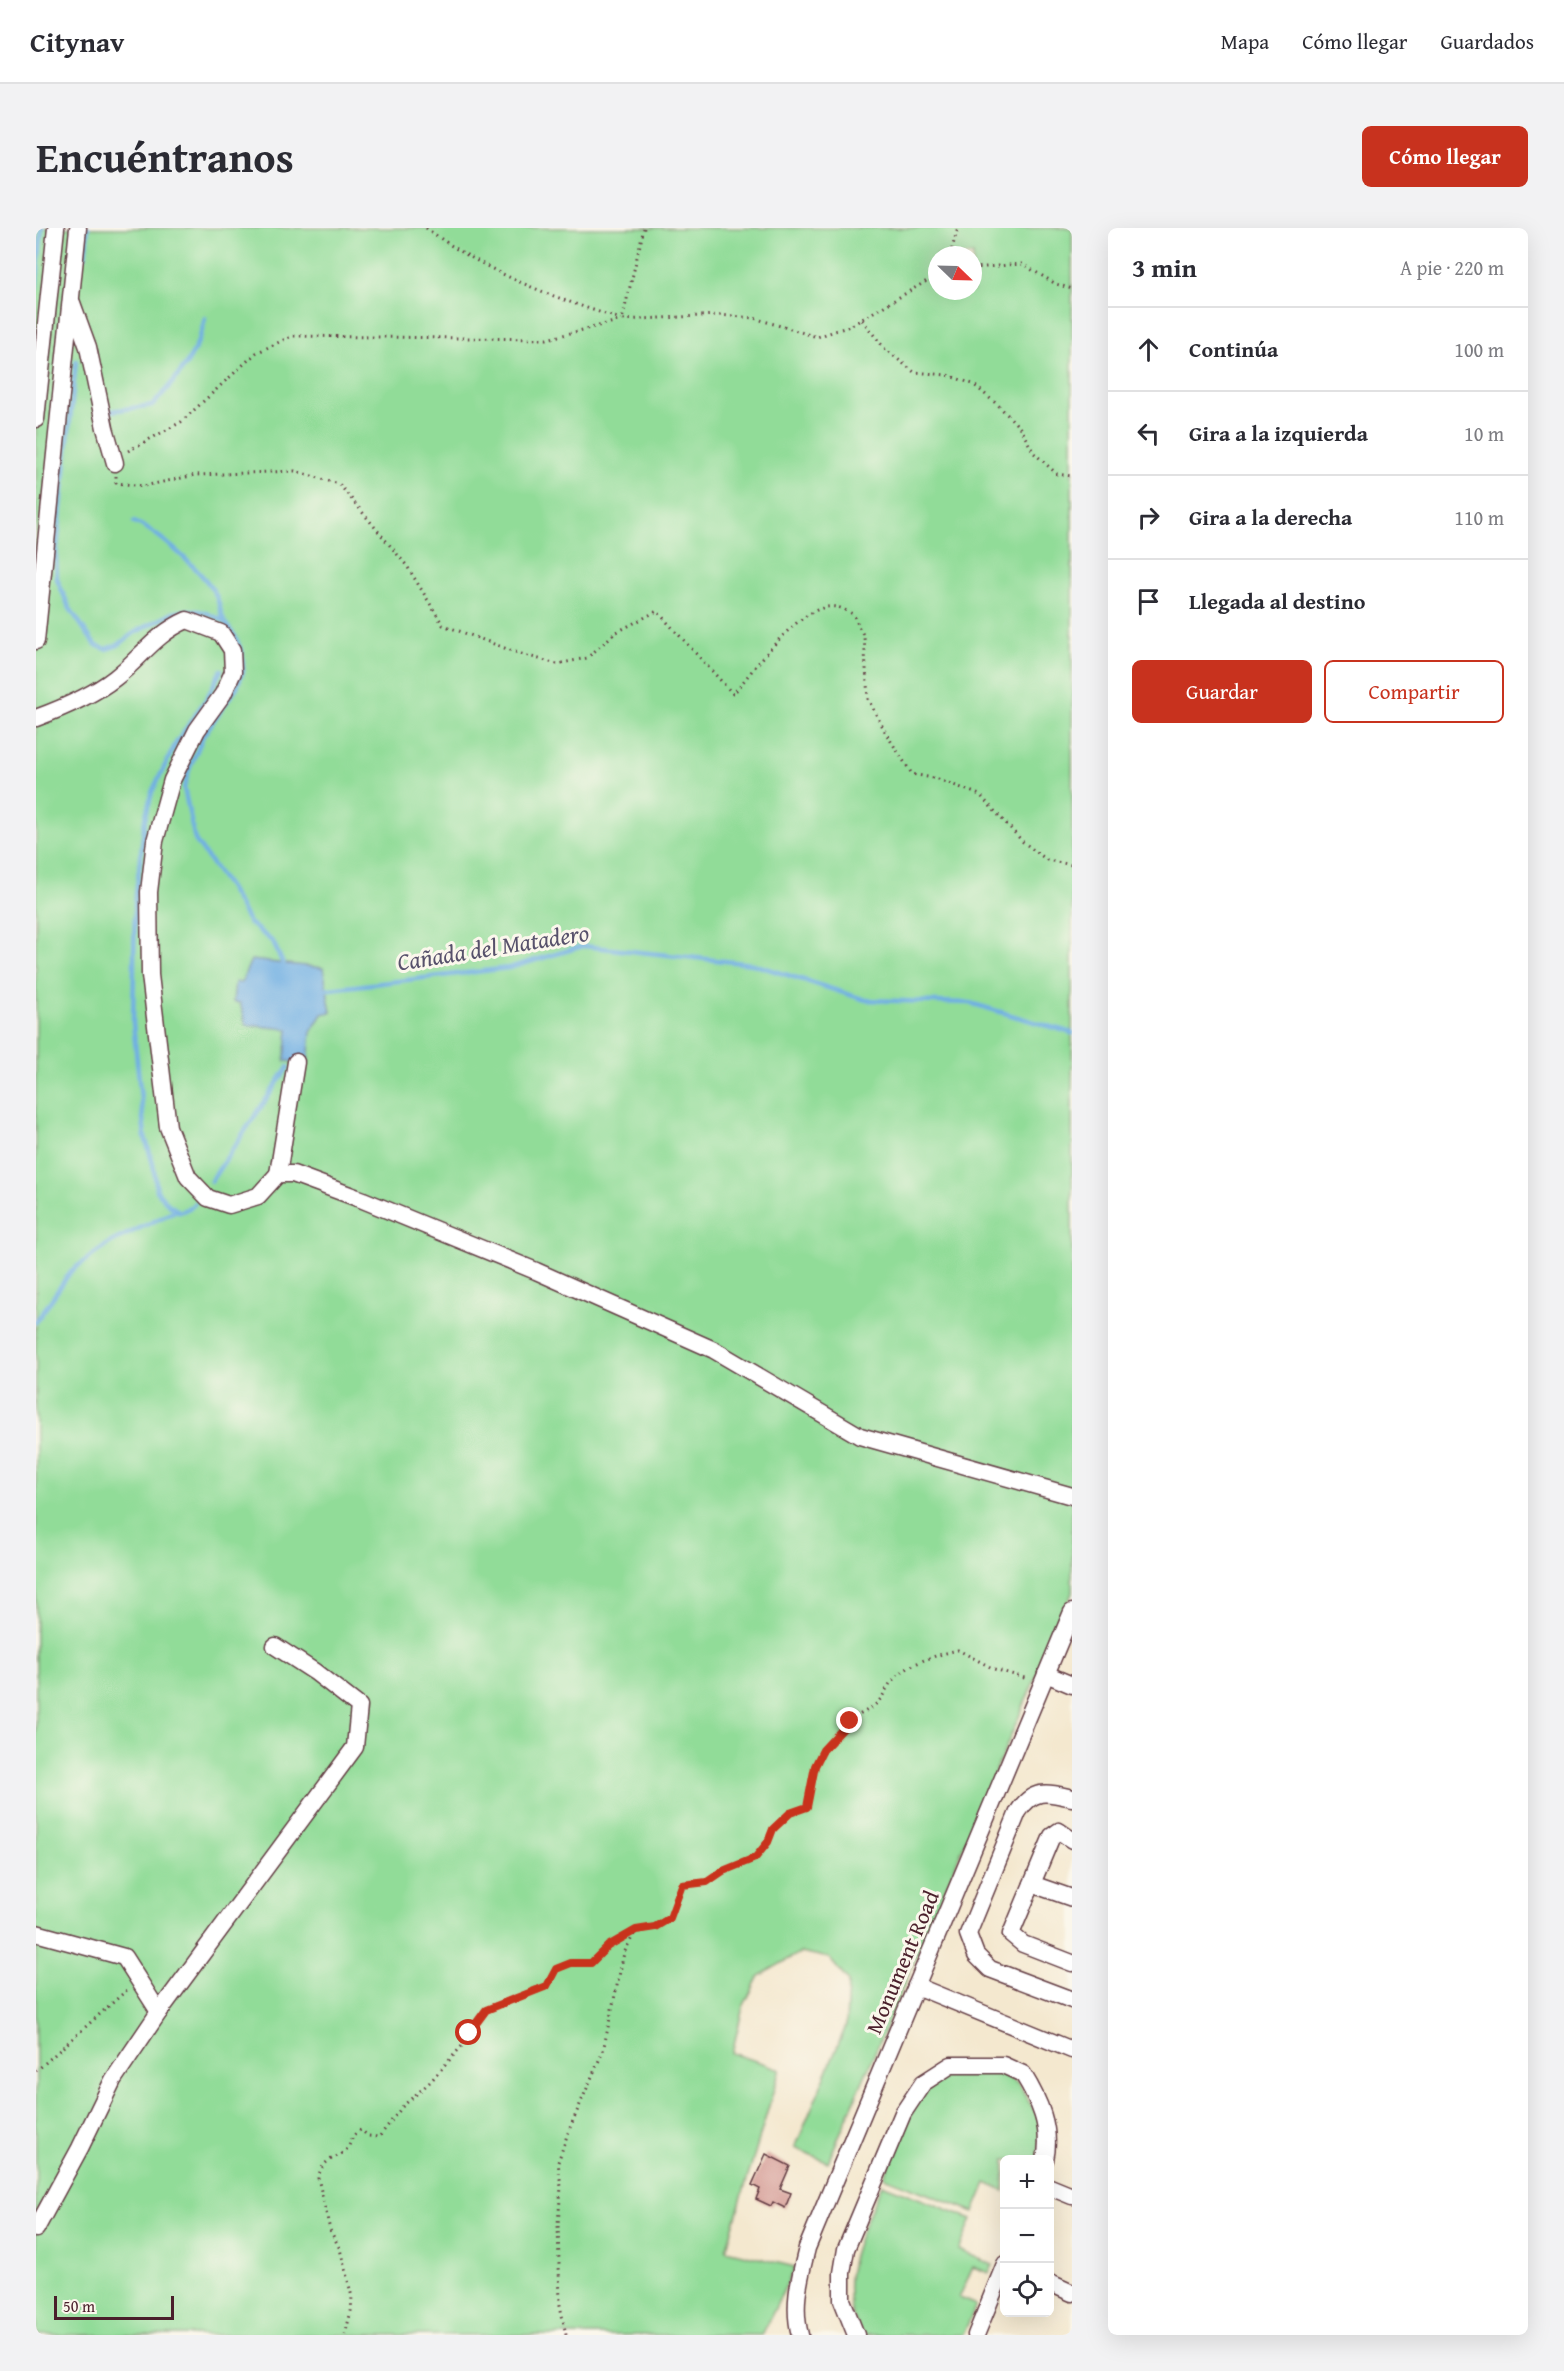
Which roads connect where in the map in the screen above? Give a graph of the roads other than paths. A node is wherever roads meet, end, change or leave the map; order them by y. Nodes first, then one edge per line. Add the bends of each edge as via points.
1 (56, 228) edge
2 (78, 228) edge
3 (71, 299) junction
4 (36, 419) edge
5 (115, 463) road end
6 (36, 641) edge
7 (36, 718) edge
8 (296, 1062) dead end
9 (278, 1174) junction
10 (1072, 1496) edge
11 (1072, 1612) edge
12 (275, 1646) dead end
13 (1043, 1679) junction
14 (1072, 1685) edge
15 (1072, 1798) edge
16 (1072, 1840) edge
17 (1032, 1884) junction
18 (1072, 1898) edge
19 (36, 1933) edge
20 (1072, 1963) edge
21 (916, 1986) junction
22 (1072, 2000) edge
23 (159, 2012) junction
24 (1072, 2050) edge
25 (1045, 2155) edge
26 (1054, 2189) edge
27 (1072, 2196) edge
28 (36, 2229) edge
29 (1000, 2276) edge
30 (1054, 2285) edge
31 (1072, 2293) edge
32 (800, 2335) edge
33 (856, 2335) edge
34 (976, 2335) edge

1 - 4 street
2 - 3 street
3 - 5 street via 88,347
3 - 6 street
7 - 9 street via 69,706 115,678 170,628 187,620 221,633 232,650 233,672 172,780 155,841 149,892 150,975 168,1127 188,1177 208,1198 229,1205 258,1196
8 - 9 street
9 - 10 street via 293,1174 363,1200 714,1350 860,1436
11 - 13 street, Monument Road
12 - 23 street via 359,1706 355,1747
13 - 14 street
13 - 21 street, Monument Road
15 - 22 street via 1039,1793 1026,1799 968,1934 976,1955 990,1969
16 - 17 street via 1059,1831 1052,1836
17 - 18 street
17 - 20 street via 1011,1935 1023,1944
19 - 23 street via 124,1957
21 - 24 street
21 - 32 street, Monument Road via 807,2248 798,2286 796,2321
23 - 28 street via 113,2080
25 - 33 street via 1044,2116 1023,2074 1003,2065 951,2065 923,2083 903,2113 846,2249 842,2300
26 - 27 street
29 - 34 street
30 - 31 street

